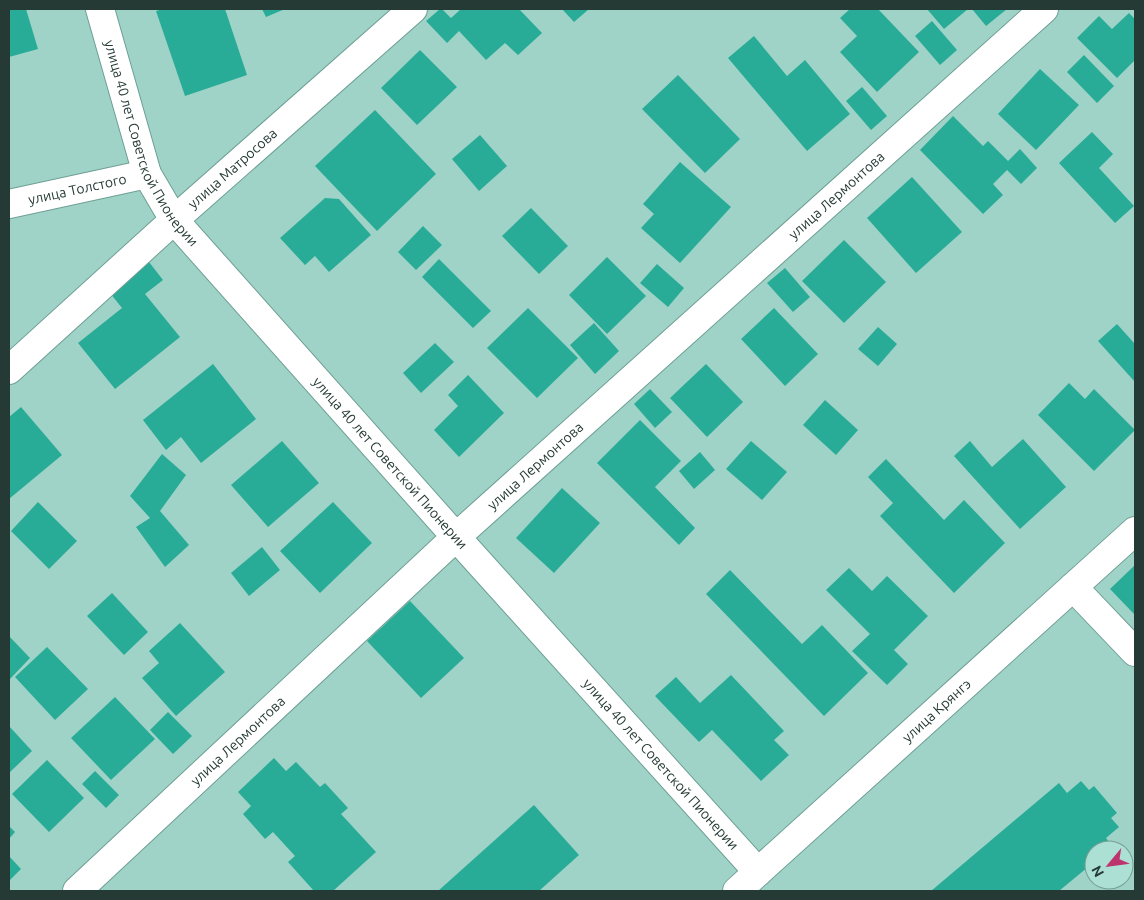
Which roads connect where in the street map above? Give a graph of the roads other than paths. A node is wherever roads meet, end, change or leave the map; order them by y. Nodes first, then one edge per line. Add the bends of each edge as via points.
1 (100, 9) edge
2 (413, 9) edge
3 (1044, 9) edge
4 (147, 174) junction
5 (9, 204) edge
6 (174, 220) junction
7 (9, 370) edge
8 (1135, 531) edge
9 (456, 537) junction
10 (1073, 587) junction
11 (1135, 652) edge
12 (758, 872) junction
13 (77, 891) edge
14 (737, 891) edge

1 - 4 street, улица 40 лет Советской Пионерии
2 - 6 street, улица Матросова
3 - 9 street, улица Лермонтова
4 - 5 street, улица Толстого
4 - 6 street, улица 40 лет Советской Пионерии
6 - 7 street, улица Матросова
6 - 9 street, улица 40 лет Советской Пионерии
8 - 10 street, улица Крянгэ
9 - 12 street, улица 40 лет Советской Пионерии
9 - 13 street, улица Лермонтова
10 - 11 street
10 - 12 street, улица Крянгэ
12 - 14 street, улица Крянгэ

